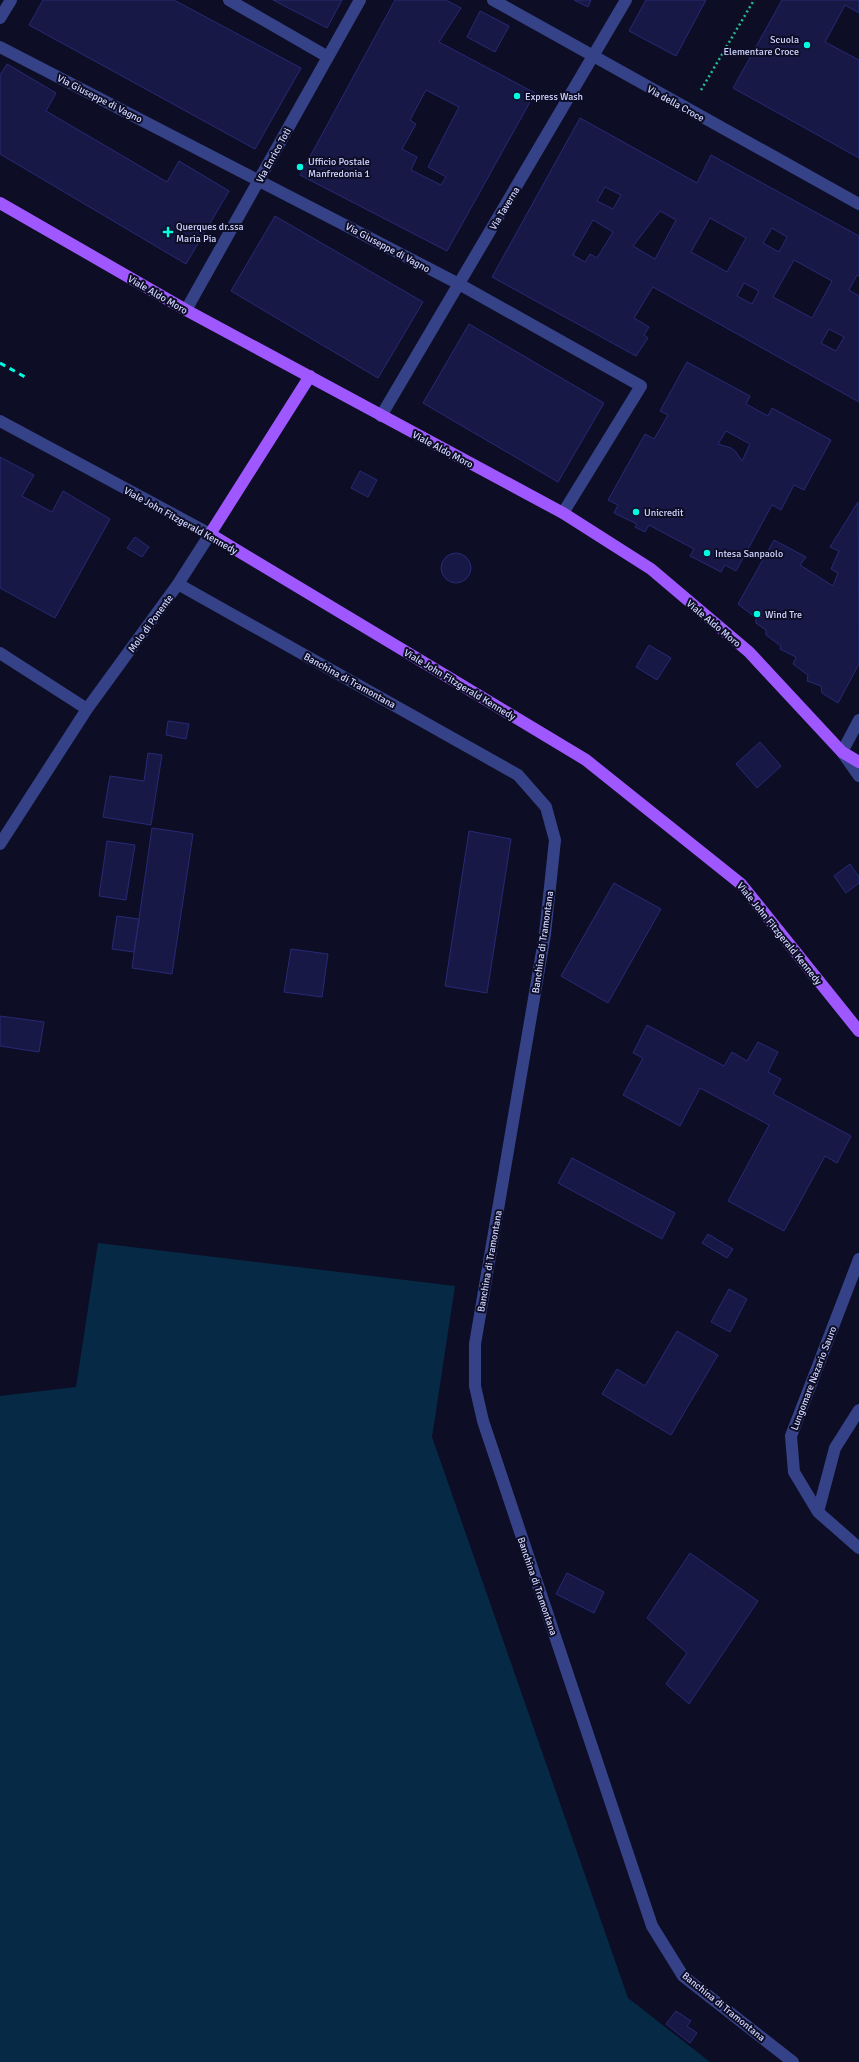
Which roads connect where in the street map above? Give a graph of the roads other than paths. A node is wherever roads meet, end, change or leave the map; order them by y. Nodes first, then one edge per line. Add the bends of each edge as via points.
1 (11, 0) edge
2 (229, 0) edge
3 (360, 0) edge
4 (493, 0) edge
5 (626, 0) edge
6 (0, 18) edge
7 (0, 47) edge
8 (328, 57) junction
9 (594, 57) junction
10 (259, 179) junction
11 (0, 203) edge
12 (859, 204) edge
13 (459, 284) junction
14 (186, 310) junction
15 (310, 376) junction
16 (381, 416) junction
17 (0, 421) edge
18 (563, 513) junction
19 (210, 534) junction
20 (178, 584) junction
21 (0, 653) edge
22 (87, 709) junction
23 (859, 720) edge
24 (842, 752) junction
25 (859, 762) edge
26 (859, 776) edge
27 (0, 844) edge
28 (858, 1031) edge
29 (859, 1261) edge
30 (859, 1410) edge
31 (818, 1512) junction
32 (859, 1548) edge
33 (793, 2062) edge

1 - 6 street
2 - 8 street
3 - 8 street, Via Enrico Toti
4 - 9 street, Via della Croce
5 - 9 street, Via Taverna
7 - 10 street, Via Giuseppe di Vagno
8 - 10 street, Via Enrico Toti
9 - 12 street, Via della Croce
9 - 13 street, Via Taverna
10 - 13 street, Via Giuseppe di Vagno
10 - 14 street, Via Enrico Toti
11 - 14 main road, Viale Aldo Moro
13 - 16 street, Via Taverna
13 - 18 street, Via Giuseppe di Vagno via 641,386
14 - 15 main road, Viale Aldo Moro
15 - 16 main road, Viale Aldo Moro
15 - 19 main road
16 - 18 main road, Viale Aldo Moro
17 - 19 street, Viale John Fitzgerald Kennedy
18 - 24 main road, Viale Aldo Moro via 651,569 749,652
19 - 20 street, Molo di Ponente
19 - 28 main road, Viale John Fitzgerald Kennedy via 586,760 741,884
20 - 22 street, Molo di Ponente
20 - 33 street, Banchina di Tramontana via 518,775 546,807 554,840 545,934 475,1344 475,1386 483,1421 652,1926 683,1976
21 - 22 street
22 - 27 street, Molo di Ponente
23 - 24 street
24 - 25 main road, Viale Aldo Moro
24 - 26 street
29 - 31 street, Lungomare Nazario Sauro via 791,1436 794,1472
30 - 31 street via 835,1448
31 - 32 street, Lungomare Nazario Sauro

